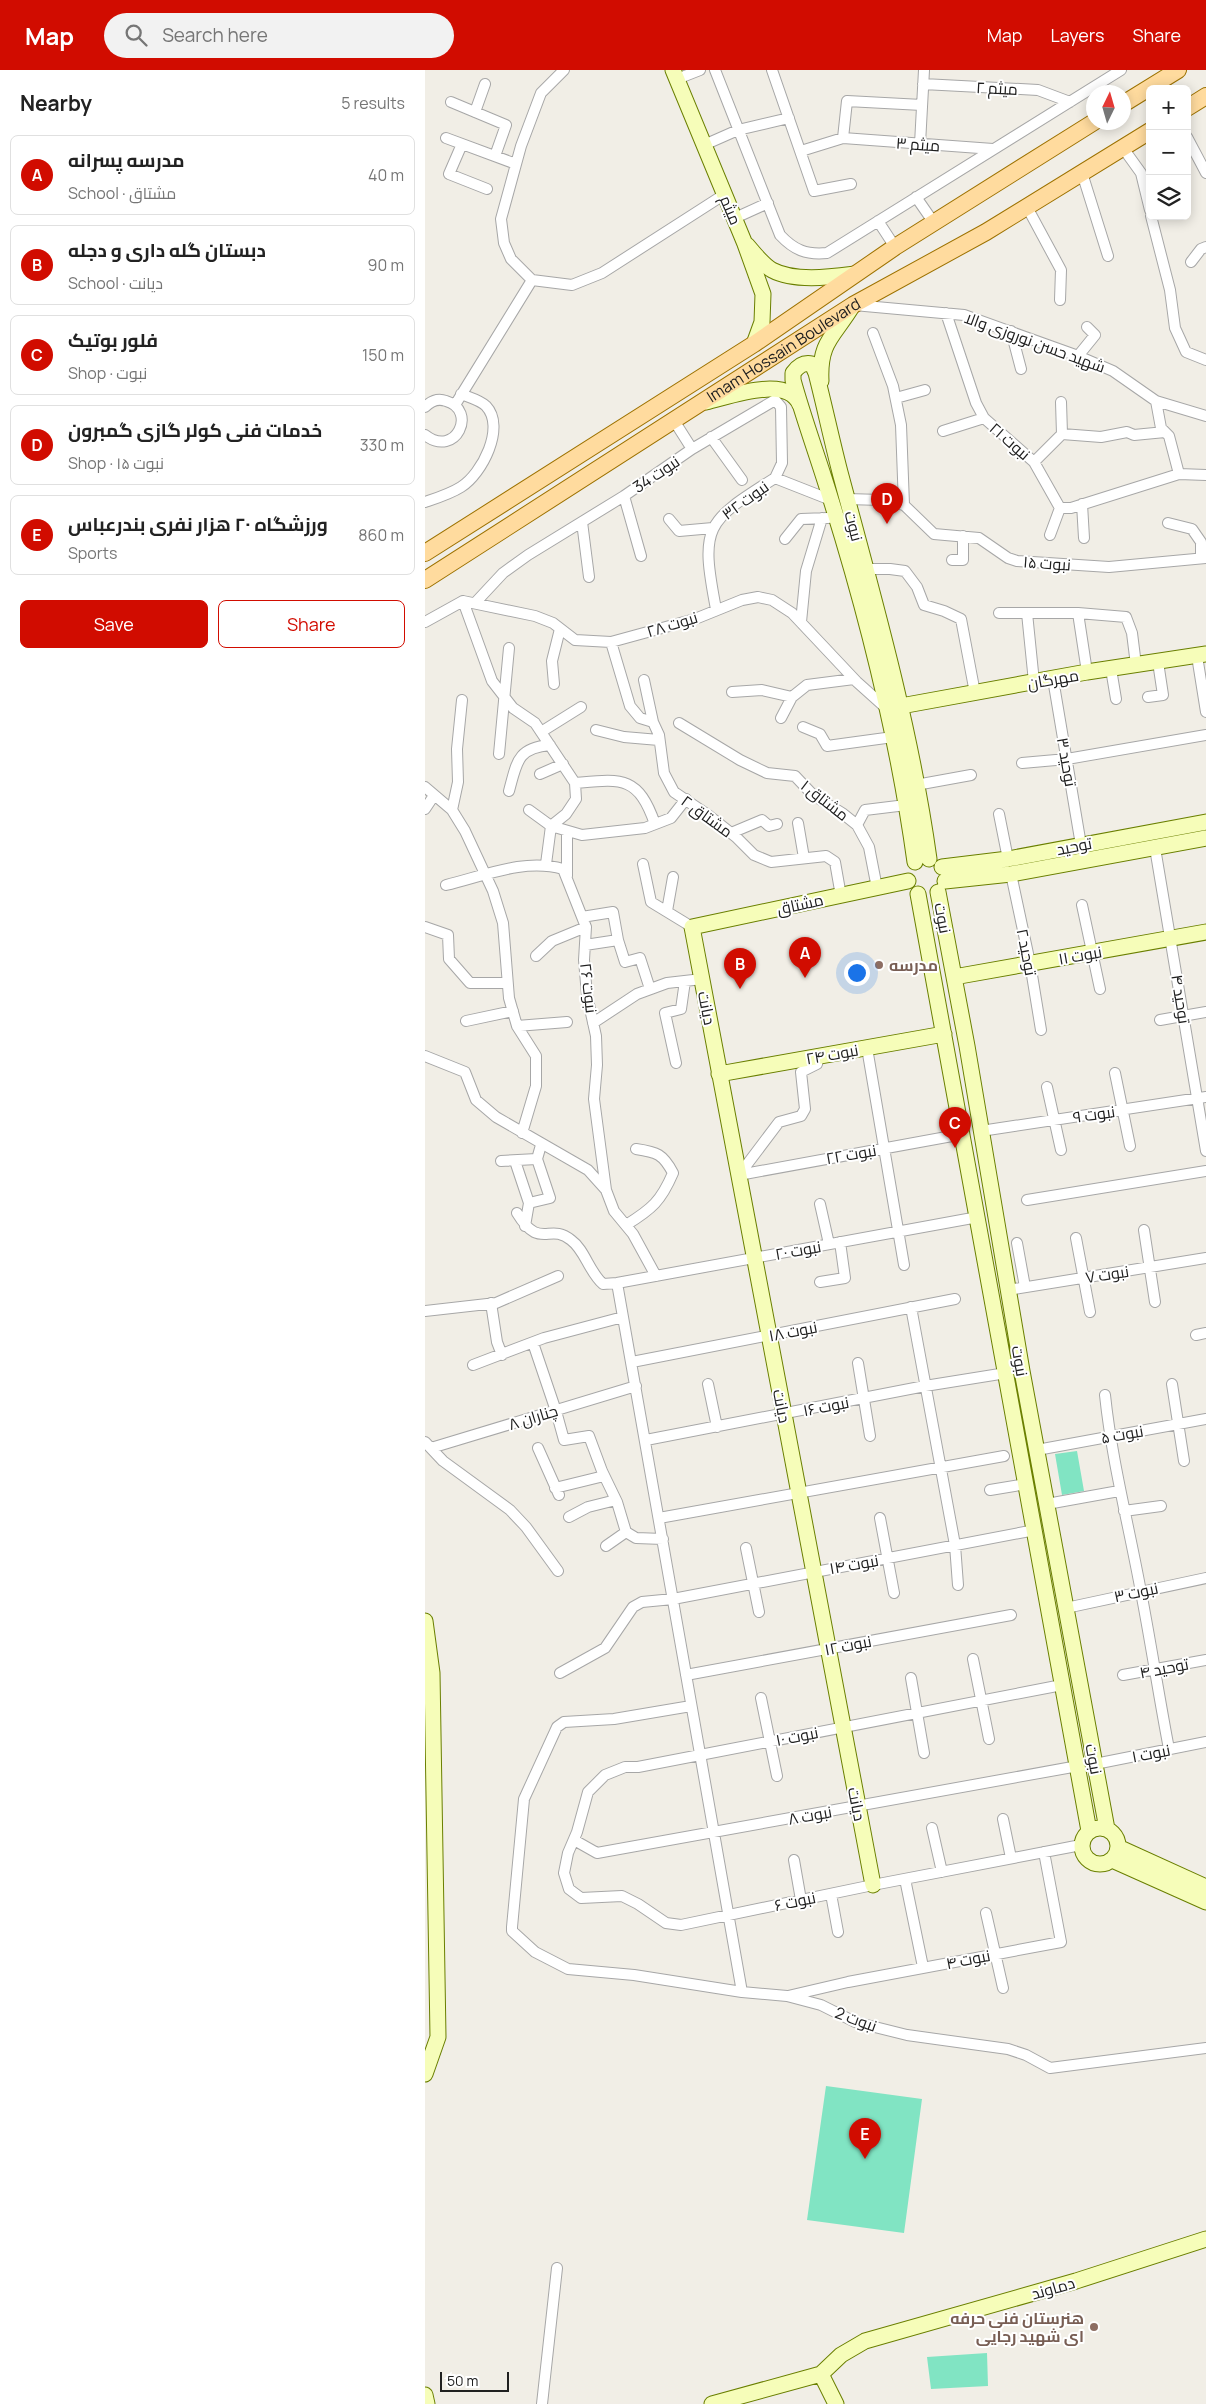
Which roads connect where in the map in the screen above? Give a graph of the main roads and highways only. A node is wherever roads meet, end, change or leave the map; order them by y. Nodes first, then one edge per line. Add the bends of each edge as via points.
1 (1178, 70) edge
2 (675, 75) edge
3 (1206, 96) edge
4 (1131, 99) edge
5 (1191, 105) edge
6 (1086, 127) edge
7 (1146, 134) edge
8 (745, 244) junction
9 (855, 274) junction
10 (853, 305) junction
11 (754, 344) junction
12 (823, 397) junction
13 (695, 405) junction
14 (801, 407) junction
15 (425, 553) edge
16 (425, 580) edge
17 (1201, 655) edge
18 (894, 708) junction
19 (1206, 822) edge
20 (1206, 838) edge
21 (930, 865) junction
22 (908, 882) junction
23 (918, 894) junction
24 (692, 927) joint
25 (1206, 932) edge
26 (955, 977) junction
27 (944, 1034) junction
28 (719, 1074) junction
29 (981, 1131) junction
30 (963, 1134) junction
31 (1022, 1371) junction
32 (1007, 1373) junction
33 (425, 1621) edge
34 (1079, 1682) junction
35 (1062, 1685) junction
36 (1107, 1829) junction
37 (1089, 1831) junction
38 (1115, 1854) junction
39 (873, 1885) road end
40 (1206, 1887) edge
41 (1206, 1902) edge
42 (425, 2074) edge
43 (1206, 2239) edge
44 (821, 2374) junction
45 (425, 2395) edge
46 (427, 2404) edge
47 (712, 2404) edge
48 (836, 2404) edge

1 - 4 main road
2 - 8 main road, میثم
3 - 5 main road
6 - 9 main road, Imam Hossain Boulevard
7 - 10 main road, Imam Hossain Boulevard via 1027,207
8 - 9 main road via 772,270 827,278
8 - 11 main road, میثم via 763,294 763,322
9 - 11 main road, Imam Hossain Boulevard
10 - 12 main road via 822,351
10 - 13 main road, Imam Hossain Boulevard
11 - 15 main road, Imam Hossain Boulevard
12 - 14 main road, نبوت via 812,364 806,363 793,373
12 - 18 main road, نبوت via 866,569
13 - 14 main road via 762,389 790,394
13 - 16 main road, Imam Hossain Boulevard
14 - 18 main road, نبوت via 831,500 829,517
17 - 18 main road, مهرگان via 1087,672
18 - 21 main road, نبوت via 916,785
18 - 21 main road, نبوت via 893,736 906,805
19 - 21 main road, توحید via 1007,859
20 - 21 main road, توحید via 1011,874
21 - 22 main road via 910,868
21 - 23 main road via 930,896
21 - 26 main road, نبوت
22 - 23 main road
22 - 24 main road, مشتاق
23 - 27 main road, نبوت
24 - 28 main road, دیانت
25 - 26 main road, نبوت ۱۱
26 - 29 main road, نبوت
27 - 28 main road, نبوت ۲۴
27 - 30 main road, نبوت
28 - 39 main road, دیانت
29 - 30 main road
29 - 31 main road, نبوت
30 - 32 main road, نبوت
31 - 32 main road
31 - 34 main road, نبوت
32 - 35 main road, نبوت
33 - 42 main road via 431,1673 438,2037
34 - 35 main road
34 - 36 main road, نبوت
35 - 37 main road, نبوت
36 - 37 main road
36 - 38 main road via 1116,1836
37 - 38 main road via 1081,1845 1086,1858 1105,1864
38 - 40 main road
38 - 41 main road
43 - 44 main road, دماوند via 1076,2281 865,2341 841,2355
44 - 47 main road, دماوند
44 - 48 main road
45 - 46 main road

